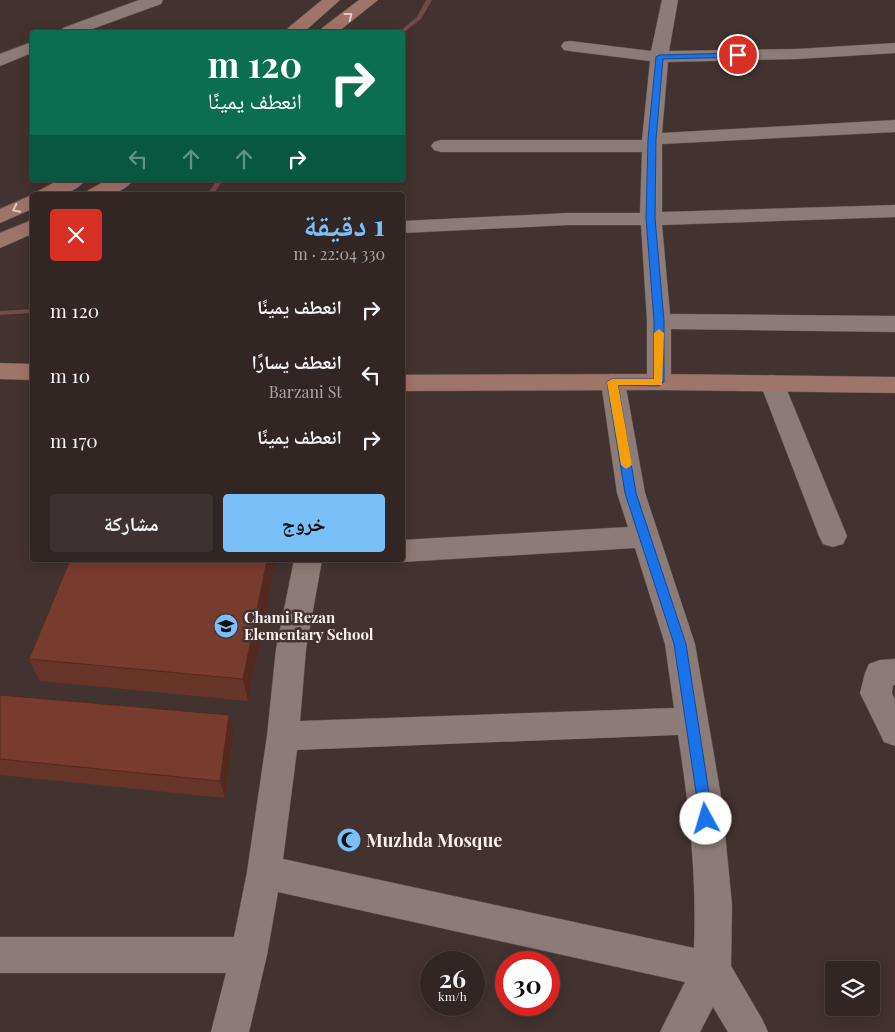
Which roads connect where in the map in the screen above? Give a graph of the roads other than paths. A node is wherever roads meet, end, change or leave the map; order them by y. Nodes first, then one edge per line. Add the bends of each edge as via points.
1 (155, 0) edge
2 (332, 0) edge
3 (370, 0) edge
4 (670, 0) edge
5 (74, 30) edge
6 (296, 30) edge
7 (331, 30) edge
8 (570, 46) dead end
9 (30, 48) edge
10 (895, 48) edge
11 (659, 57) junction
12 (0, 62) edge
13 (895, 126) edge
14 (652, 142) junction
15 (441, 146) dead end
16 (71, 182) edge
17 (119, 182) edge
18 (51, 192) edge
19 (100, 192) edge
20 (30, 202) edge
21 (895, 211) edge
22 (0, 217) edge
23 (651, 218) junction
24 (30, 227) edge
25 (405, 227) edge
26 (0, 241) edge
27 (659, 321) junction
28 (895, 324) edge
29 (0, 371) edge
30 (30, 372) edge
31 (612, 382) junction
32 (659, 382) junction
33 (772, 383) junction
34 (405, 384) edge
35 (895, 385) edge
36 (833, 536) dead end
37 (645, 537) junction
38 (405, 551) edge
39 (308, 562) edge
40 (895, 672) edge
41 (692, 721) junction
42 (895, 732) edge
43 (283, 736) junction
44 (264, 872) junction
45 (0, 955) edge
46 (249, 955) junction
47 (712, 970) junction
48 (230, 1032) edge
49 (679, 1032) edge
50 (749, 1032) edge

1 - 5 street
2 - 6 street
7 -> 3 street
4 - 11 street
8 - 11 street
9 - 12 street
10 - 11 street
11 - 14 street
13 - 14 street
14 - 15 street
14 - 23 street
16 - 18 street
17 - 19 street
20 -> 22 street
21 - 23 street
23 - 25 street
23 - 27 street
24 - 26 street
27 - 28 street
27 - 32 street
29 - 30 street
31 - 32 street
31 - 34 street
31 - 37 street via 631,493
32 - 33 street
33 - 35 street
33 - 36 street
37 - 38 street
37 - 41 street via 680,644
39 - 43 street via 291,649
40 - 42 street via 880,674 876,693
41 - 43 street
41 - 47 street via 705,802 713,896
43 - 44 street
44 - 46 street
44 - 47 street
45 - 46 street
46 - 48 street
47 - 49 street
47 - 50 street

